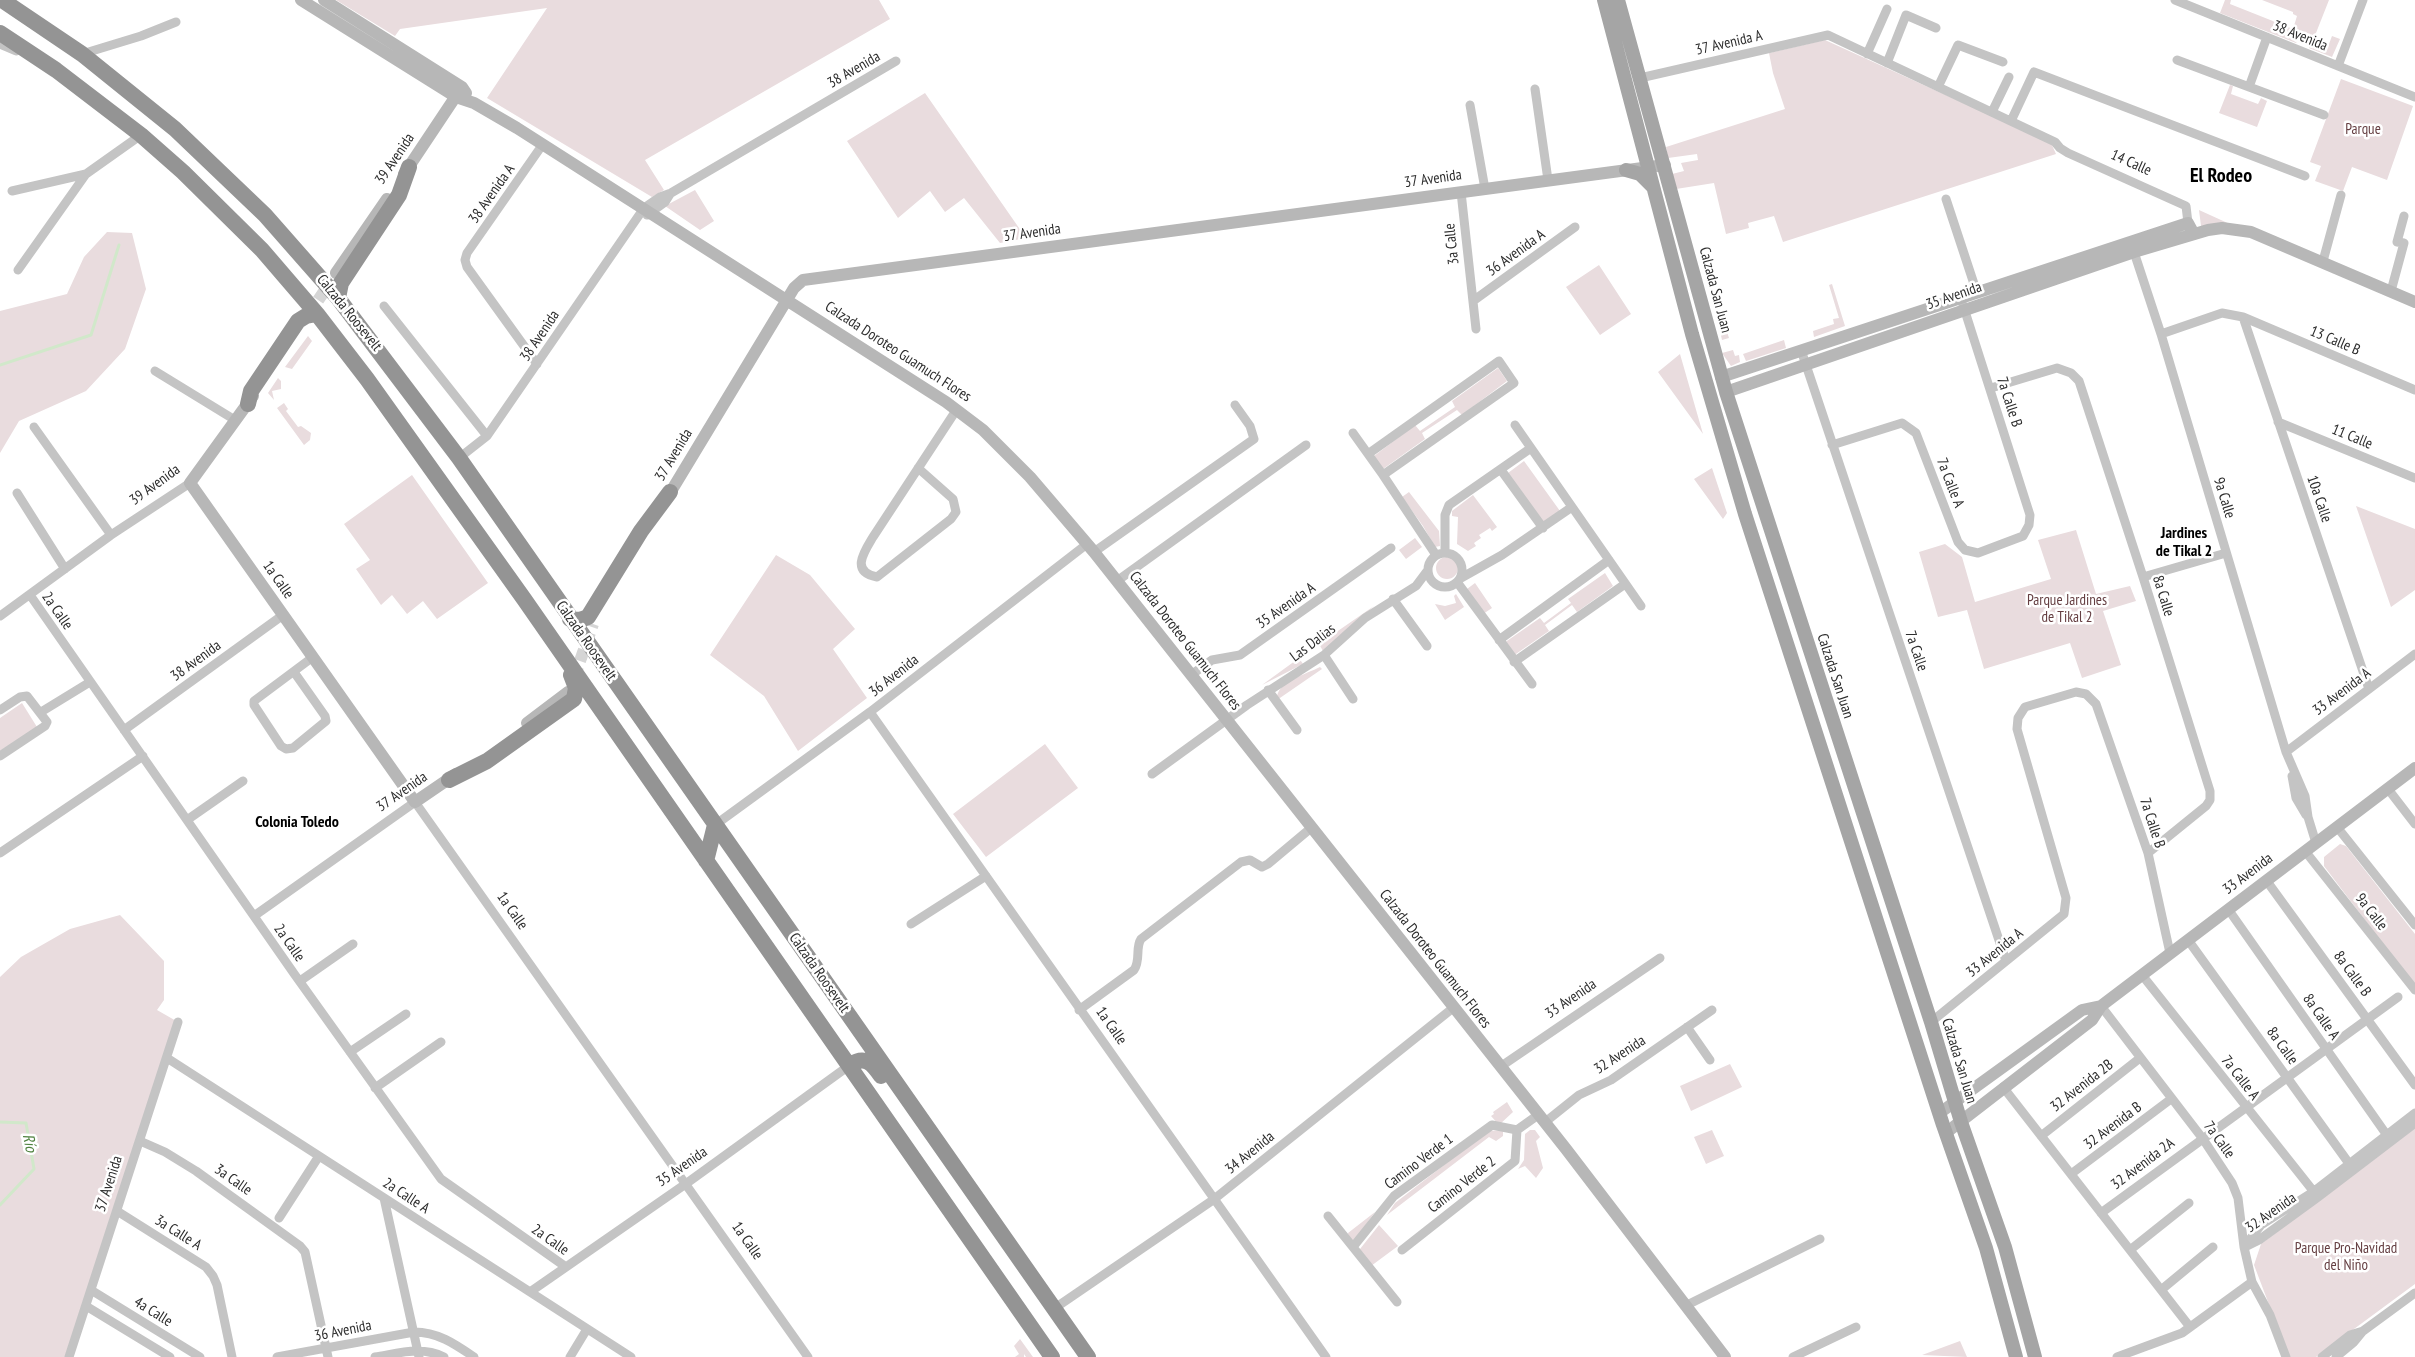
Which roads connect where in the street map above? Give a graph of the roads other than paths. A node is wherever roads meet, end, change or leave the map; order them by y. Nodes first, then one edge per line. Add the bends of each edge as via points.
1 (2, 0) edge
2 (301, 0) edge
3 (324, 0) edge
4 (1604, 0) edge
5 (1618, 0) edge
6 (2175, 0) edge
7 (2363, 0) edge
8 (1887, 9) dead end
9 (176, 22) dead end
10 (1936, 28) dead end
11 (0, 33) edge
12 (1824, 35) joint
13 (2267, 37) junction
14 (0, 44) edge
15 (82, 54) junction
16 (1867, 54) junction
17 (2177, 60) dead end
18 (896, 61) dead end
19 (2003, 62) dead end
20 (1887, 63) junction
21 (2338, 66) junction
22 (56, 70) junction
23 (2009, 77) dead end
24 (1640, 78) junction
25 (1938, 87) junction
26 (2249, 87) junction
27 (1535, 89) dead end
28 (459, 92) junction
29 (2415, 96) edge
30 (1470, 105) dead end
31 (1992, 112) junction
32 (2324, 115) dead end
33 (2012, 121) junction
34 (141, 135) junction
35 (543, 144) junction
36 (1665, 165) junction
37 (409, 167) junction
38 (1647, 167) junction
39 (1626, 170) junction
40 (86, 174) junction
41 (2305, 176) dead end
42 (1548, 180) junction
43 (1654, 188) junction
44 (1485, 189) junction
45 (12, 191) dead end
46 (1460, 192) junction
47 (2341, 195) dead end
48 (1946, 199) dead end
49 (648, 211) junction
50 (2404, 216) dead end
51 (1575, 226) dead end
52 (2191, 228) junction
53 (2132, 247) junction
54 (2323, 262) junction
55 (18, 270) dead end
56 (336, 273) tunnel mouth
57 (2390, 291) junction
58 (1977, 293) junction
59 (1472, 296) junction
60 (338, 298) junction
61 (788, 300) junction
62 (2415, 302) edge
63 (1962, 303) junction
64 (384, 306) dead end
65 (312, 316) junction
66 (2243, 317) junction
67 (1476, 329) dead end
68 (2161, 334) junction
69 (1801, 350) junction
70 (1805, 363) junction
71 (538, 364) junction
72 (155, 371) dead end
73 (1721, 377) junction
74 (1991, 388) junction
75 (2415, 390) edge
76 (1726, 392) junction
77 (248, 404) joint
78 (1235, 405) dead end
79 (957, 409) junction
80 (235, 420) junction
81 (2278, 422) junction
82 (1515, 426) dead end
83 (34, 427) dead end
84 (1353, 433) dead end
85 (487, 436) junction
86 (1306, 445) dead end
87 (1832, 445) junction
88 (1531, 448) junction
89 (1368, 454) junction
90 (459, 458) junction
91 (918, 468) junction
92 (1501, 470) junction
93 (1384, 475) junction
94 (2415, 478) edge
95 (190, 483) junction
96 (670, 492) junction
97 (17, 494) dead end
98 (1572, 508) junction
99 (1543, 528) junction
100 (111, 535) junction
101 (1958, 542) joint
102 (1090, 548) junction
103 (1392, 548) dead end
104 (2226, 553) junction
105 (1440, 554) junction
106 (1609, 560) junction
107 (65, 569) junction
108 (1428, 570) junction
109 (2143, 577) junction
110 (1459, 580) junction
111 (1117, 581) junction
112 (1626, 584) junction
113 (1416, 586) junction
114 (1440, 586) junction
115 (30, 595) junction
116 (1393, 599) junction
117 (1641, 606) dead end
118 (283, 615) junction
119 (0, 616) edge
120 (570, 619) junction
121 (593, 624) tunnel mouth
122 (1499, 640) junction
123 (1427, 646) dead end
124 (2415, 654) edge
125 (1324, 655) junction
126 (313, 657) junction
127 (566, 661) junction
128 (1514, 662) junction
129 (294, 672) junction
130 (1191, 675) junction
131 (90, 682) junction
132 (1532, 684) dead end
133 (2370, 689) junction
134 (1268, 690) junction
135 (568, 692) tunnel mouth
136 (1353, 699) dead end
137 (0, 710) edge
138 (41, 712) junction
139 (870, 712) junction
140 (1227, 721) junction
141 (124, 730) junction
142 (1297, 730) dead end
143 (2286, 752) junction
144 (0, 756) edge
145 (143, 756) junction
146 (2415, 768) edge
147 (1152, 774) dead end
148 (449, 780) junction
149 (243, 781) dead end
150 (2388, 788) junction
151 (415, 802) junction
152 (187, 820) junction
153 (715, 824) junction
154 (2415, 824) edge
155 (2337, 827) junction
156 (1311, 828) junction
157 (2316, 843) junction
158 (2305, 851) junction
159 (0, 853) edge
160 (2148, 853) junction
161 (706, 861) junction
162 (986, 876) junction
163 (2266, 880) junction
164 (2066, 898) joint
165 (2228, 909) junction
166 (254, 916) junction
167 (911, 924) dead end
168 (2415, 924) edge
169 (2188, 940) junction
170 (353, 944) dead end
171 (2170, 953) junction
172 (1660, 958) dead end
173 (2006, 961) junction
174 (2142, 975) junction
175 (300, 981) junction
176 (2415, 990) edge
177 (2398, 997) dead end
178 (2100, 1006) junction
179 (1453, 1008) junction
180 (1080, 1010) junction
181 (1712, 1010) dead end
182 (406, 1014) dead end
183 (2368, 1019) junction
184 (178, 1022) dead end
185 (1931, 1022) junction
186 (1687, 1027) junction
187 (441, 1042) dead end
188 (2327, 1048) junction
189 (350, 1052) junction
190 (167, 1058) junction
191 (2140, 1058) junction
192 (1710, 1060) dead end
193 (850, 1065) junction
194 (1500, 1067) junction
195 (2287, 1077) junction
196 (2415, 1085) edge
197 (2003, 1087) junction
198 (375, 1088) junction
199 (902, 1092) junction
200 (2171, 1099) junction
201 (1955, 1102) junction
202 (2246, 1107) junction
203 (1941, 1112) junction
204 (2415, 1113) edge
205 (1541, 1119) junction
206 (1961, 1122) junction
207 (2415, 1123) edge
208 (1516, 1130) junction
209 (1947, 1132) junction
210 (2041, 1136) junction
211 (2389, 1138) junction
212 (2202, 1139) junction
213 (140, 1140) junction
214 (319, 1156) junction
215 (2351, 1167) junction
216 (2071, 1174) junction
217 (687, 1184) junction
218 (2315, 1195) junction
219 (384, 1198) junction
220 (1213, 1200) junction
221 (2189, 1203) dead end
222 (117, 1211) junction
223 (2101, 1213) junction
224 (1328, 1216) dead end
225 (279, 1218) dead end
226 (1820, 1240) dead end
227 (1353, 1247) junction
228 (2212, 1247) dead end
229 (2244, 1247) junction
230 (1402, 1250) dead end
231 (2130, 1250) junction
232 (566, 1268) junction
233 (2252, 1282) junction
234 (91, 1290) junction
235 (2161, 1290) junction
236 (530, 1292) junction
237 (2415, 1293) edge
238 (1398, 1302) dead end
239 (1687, 1305) junction
240 (86, 1306) junction
241 (1055, 1308) junction
242 (2268, 1311) junction
243 (1856, 1326) dead end
244 (2190, 1327) junction
245 (587, 1329) junction
246 (414, 1332) junction
247 (327, 1353) edge
248 (418, 1353) edge
249 (2141, 1353) edge
250 (2337, 1354) edge
251 (70, 1357) edge
252 (170, 1357) edge
253 (200, 1357) edge
254 (232, 1357) edge
255 (277, 1357) edge
256 (375, 1357) edge
257 (444, 1357) edge
258 (474, 1357) edge
259 (570, 1357) edge
260 (631, 1357) edge
261 (808, 1357) edge
262 (1052, 1357) edge
263 (1088, 1357) edge
264 (1326, 1357) edge
265 (1725, 1357) edge
266 (1793, 1357) edge
267 (2016, 1357) edge
268 (2035, 1357) edge
269 (2118, 1357) edge
270 (2281, 1357) edge
271 (2286, 1357) edge
272 (2322, 1357) edge

1 - 15 highway, Calzada Roosevelt
2 - 28 street, Calzada Doroteo Guamuch Flores
3 - 28 street, Calzada Doroteo Guamuch Flores
4 - 38 main road
5 - 24 main road, Calzada San Juan
6 - 13 street, 38 Avenida
7 - 21 street
8 - 16 street
9 - 15 street
10 - 20 street via 1906,15
11 - 22 highway, Calzada Roosevelt
12 - 16 street, 14 Calle
12 - 24 street, 37 Avenida A
13 - 21 street, 38 Avenida
13 - 26 street
14 - 22 street
15 - 60 highway, Calzada Roosevelt via 167,122 221,171
16 - 20 street, 14 Calle
17 - 26 street
18 - 49 street, 38 Avenida via 671,194 660,197
19 - 25 street via 1958,45
20 - 25 street, 14 Calle
21 - 29 street, 38 Avenida
22 - 34 highway, Calzada Roosevelt
23 - 31 street
24 - 36 main road, Calzada San Juan
25 - 31 street, 14 Calle
26 - 32 street
27 - 42 street
28 - 35 street, Calzada Doroteo Guamuch Flores
28 - 37 street, 39 Avenida
30 - 44 street
31 - 33 street, 14 Calle
33 - 41 street via 2034,72
33 - 52 street, 14 Calle via 2055,142 2068,153 2186,206
34 - 40 street
34 - 65 highway, Calzada Roosevelt via 262,250
35 - 49 street, Calzada Doroteo Guamuch Flores
35 - 71 street, 38 Avenida A via 465,260
36 - 38 street, 37 Avenida
36 - 73 main road, Calzada San Juan
37 - 56 street, 39 Avenida
37 - 60 highway via 399,194 340,283
38 - 39 street, 37 Avenida
38 - 43 main road
39 - 42 street, 37 Avenida
39 - 43 main road via 1640,174
40 - 45 street
40 - 55 street
42 - 44 street, 37 Avenida
43 - 203 main road via 1692,334 1745,514
44 - 46 street, 37 Avenida
46 - 59 street, 3a Calle
46 - 61 street, 37 Avenida via 803,280
47 - 54 street
48 - 58 street
49 - 61 street, Calzada Doroteo Guamuch Flores
49 - 71 street, 38 Avenida via 636,221
50 - 57 street via 2397,242 2404,243
51 - 59 street, 36 Avenida A
52 - 53 street, 35 Avenida
52 - 54 street via 2251,232
53 - 58 street, 35 Avenida
53 - 63 street, 35 Avenida
53 - 68 street, 9a Calle
54 - 57 street
57 - 62 street
58 - 63 street, 35 Avenida
59 - 67 street, 3a Calle
60 - 90 highway, Calzada Roosevelt
61 - 79 street, Calzada Doroteo Guamuch Flores
61 - 96 street, 37 Avenida
63 - 69 street, 35 Avenida
63 - 70 street, 35 Avenida
63 - 74 street, 7a Calle B
64 - 85 street
65 - 77 highway via 298,321 251,390
65 - 127 highway, Calzada Roosevelt via 420,453
66 - 68 street, 13 Calle B via 2222,313
66 - 75 street, 13 Calle B
66 - 81 street, 10a Calle
68 - 104 street, 9a Calle
69 - 70 street, 7a Calle
69 - 73 street, 35 Avenida
70 - 76 street, 35 Avenida
70 - 87 street, 7a Calle
71 - 85 street, 38 Avenida
72 - 80 street
73 - 76 main road, Calzada San Juan
74 - 101 street, 7a Calle B via 2030,515 2029,526 2023,536 1978,553 1966,550
74 - 109 street, 8a Calle via 2057,368 2079,380
76 - 185 main road, Calzada San Juan
77 - 80 street, 39 Avenida
78 - 102 street, 36 Avenida via 1250,426 1254,439
79 - 91 street
79 - 102 street, Calzada Doroteo Guamuch Flores via 1030,477
80 - 95 street, 39 Avenida
81 - 94 street, 11 Calle
81 - 133 street, 10a Calle
82 - 88 street
83 - 100 street
84 - 89 street
85 - 90 street, 38 Avenida
86 - 111 street
87 - 101 street, 7a Calle A via 1902,423 1916,433
87 - 173 street, 7a Calle
88 - 92 street
88 - 98 street
89 - 93 street
89 - 93 street via 1499,361 1514,383
90 - 120 highway, Calzada Roosevelt
91 - 91 street via 864,553 860,563 869,576 877,577 956,512 953,499
92 - 99 street
92 - 105 street via 1449,505
93 - 105 street
95 - 100 street, 39 Avenida
95 - 118 street, 1a Calle
96 - 120 highway via 588,618
96 - 121 street, 37 Avenida
97 - 107 street
98 - 99 street
98 - 106 street
99 - 110 street
100 - 107 street, 39 Avenida
102 - 111 street, Calzada Doroteo Guamuch Flores
102 - 139 street, 36 Avenida
103 - 130 street, 35 Avenida A via 1240,655 1212,660
104 - 109 street
104 - 143 street, 9a Calle
105 - 108 street via 1430,561
105 - 110 street via 1458,558 1463,568
106 - 112 street
106 - 122 street
107 - 115 street, 39 Avenida
108 - 113 street, Las Dalias
108 - 114 street via 1431,580
109 - 160 street, 8a Calle via 2210,791 2206,806
110 - 114 street via 1446,587
110 - 122 street
111 - 130 street, Calzada Doroteo Guamuch Flores
112 - 117 street
112 - 128 street
113 - 114 street, Las Dalias
113 - 116 street, Las Dalias
115 - 119 street, 39 Avenida
115 - 131 street, 2a Calle
116 - 123 street
116 - 125 street, Las Dalias via 1364,618
118 - 126 street, 1a Calle
118 - 141 street, 38 Avenida
120 - 153 highway, Calzada Roosevelt
122 - 128 street
124 - 133 street, 33 Avenida A
125 - 134 street, Las Dalias
125 - 136 street
126 - 129 street
126 - 151 street, 1a Calle
127 - 148 highway via 576,688 574,699 487,761
127 - 161 highway, Calzada Roosevelt
128 - 132 street
129 - 129 street via 254,701 286,749 293,748 326,721
130 - 140 street, Calzada Doroteo Guamuch Flores
131 - 138 street
131 - 141 street, 2a Calle
133 - 143 street, 33 Avenida A
134 - 140 street, Las Dalias
134 - 142 street
135 - 148 street, 37 Avenida
137 - 138 street via 27,696
138 - 144 street via 47,722 45,726
139 - 153 street, 36 Avenida
139 - 162 street, 1a Calle
140 - 147 street, Las Dalias
140 - 156 street, Calzada Doroteo Guamuch Flores
141 - 145 street, 2a Calle
143 - 157 street, 9a Calle via 2305,796
145 - 152 street, 2a Calle
145 - 159 street
146 - 150 street, 33 Avenida
148 - 151 street, 37 Avenida
149 - 152 street
150 - 154 street
150 - 155 street, 33 Avenida
151 - 166 street, 37 Avenida
151 - 217 street, 1a Calle
152 - 166 street, 2a Calle
153 - 161 highway
153 - 199 highway, Calzada Roosevelt
155 - 157 street, 33 Avenida
155 - 168 street, 9a Calle
156 - 179 street, Calzada Doroteo Guamuch Flores
156 - 180 street via 1262,867 1250,860 1241,862 1141,940 1138,965 1134,970
157 - 158 street, 33 Avenida
158 - 163 street, 33 Avenida
158 - 176 street, 9a Calle
160 - 164 street, 7a Calle B via 2096,704 2086,694 2076,692 2026,707 2018,718 2017,729
160 - 171 street, 7a Calle B
161 - 193 highway, Calzada Roosevelt
162 - 167 street
162 - 180 street, 1a Calle
163 - 165 street, 33 Avenida
163 - 183 street, 8a Calle B
164 - 173 street, 33 Avenida A via 2064,914
165 - 169 street, 33 Avenida
165 - 188 street, 8a Calle A
166 - 175 street, 2a Calle
169 - 171 street, 33 Avenida
169 - 195 street, 8a Calle
170 - 175 street
171 - 174 street, 33 Avenida
172 - 194 street, 33 Avenida
173 - 185 street, 33 Avenida A
174 - 178 street, 33 Avenida
174 - 202 street, 7a Calle A
175 - 189 street, 2a Calle
177 - 183 street, 32 Avenida 2A
178 - 191 street, 7a Calle
178 - 197 street, 33 Avenida via 2092,1020
178 - 201 street, 33 Avenida via 2082,1010
179 - 194 street, Calzada Doroteo Guamuch Flores
179 - 220 street, 34 Avenida
180 - 220 street, 1a Calle
181 - 186 street, 32 Avenida
182 - 189 street
183 - 188 street, 32 Avenida 2A
183 - 196 street, 8a Calle B
184 - 190 street, 37 Avenida
185 - 201 main road, Calzada San Juan
186 - 192 street
186 - 205 street, 32 Avenida via 1610,1080
187 - 198 street
188 - 195 street, 32 Avenida 2A
188 - 211 street, 8a Calle A
189 - 198 street, 2a Calle
190 - 213 street, 37 Avenida
190 - 214 street, 2a Calle A
191 - 200 street, 7a Calle
191 - 210 street, 32 Avenida 2B
193 - 199 highway via 859,1060 869,1062 886,1083
193 - 217 street, 35 Avenida
193 - 262 highway, Calzada Roosevelt
194 - 205 street, Calzada Doroteo Guamuch Flores
195 - 202 street, 32 Avenida 2A
195 - 215 street, 8a Calle
197 - 206 street, 33 Avenida
197 - 210 street
198 - 232 street, 2a Calle via 441,1179
199 - 241 highway, Calzada Roosevelt
200 - 212 street, 7a Calle
200 - 216 street, 32 Avenida B
201 - 203 street, 33 Avenida
201 - 206 main road, Calzada San Juan
202 - 212 street, 32 Avenida 2A
202 - 218 street, 7a Calle A
203 - 209 main road
204 - 211 street, 32 Avenida
205 - 208 street, 32 Avenida
205 - 239 street, Calzada Doroteo Guamuch Flores
206 - 209 street, 33 Avenida
206 - 268 main road, Calzada San Juan via 2005,1247
207 - 211 street, 32 Avenida
208 - 227 street, Camino Verde 1 via 1492,1125 1394,1196
208 - 230 street, Camino Verde 2 via 1514,1161
209 - 267 main road via 1986,1248
210 - 216 street
211 - 215 street, 32 Avenida
212 - 223 street, 32 Avenida 2A
212 - 229 street, 7a Calle via 2232,1183 2238,1198
213 - 222 street, 37 Avenida
213 - 247 street, 3a Calle via 196,1171 294,1239 304,1252
214 - 219 street, 2a Calle A
214 - 225 street
215 - 218 street, 32 Avenida
216 - 223 street
217 - 232 street, 35 Avenida
217 - 261 street, 1a Calle
218 - 229 street, 32 Avenida via 2261,1225
219 - 236 street, 2a Calle A
219 - 246 street
220 - 241 street, 34 Avenida
220 - 264 street, 1a Calle
221 - 231 street
222 - 234 street, 37 Avenida
222 - 254 street, 3a Calle A via 206,1267 216,1285
223 - 231 street
224 - 227 street
226 - 239 street
227 - 238 street
228 - 235 street
229 - 233 street, 7a Calle
231 - 235 street
232 - 236 street, 35 Avenida
233 - 242 street, 7a Calle
233 - 244 street
234 - 240 street, 37 Avenida
234 - 253 street, 4a Calle
235 - 244 street
236 - 245 street, 2a Calle A
237 - 250 street
239 - 265 street, Calzada Doroteo Guamuch Flores
240 - 251 street, 37 Avenida
240 - 252 street, 4a Calle
241 - 263 highway, Calzada Roosevelt
242 - 270 street, 7a Calle
242 - 271 street, 7a Calle
243 - 266 street
244 - 249 street
245 - 259 street
245 - 260 street, 2a Calle A
246 - 247 street, 36 Avenida
246 - 248 street
246 - 258 street via 438,1335
247 - 255 street, 36 Avenida
248 - 256 street
248 - 257 street via 432,1352
249 - 269 street
250 - 272 street

